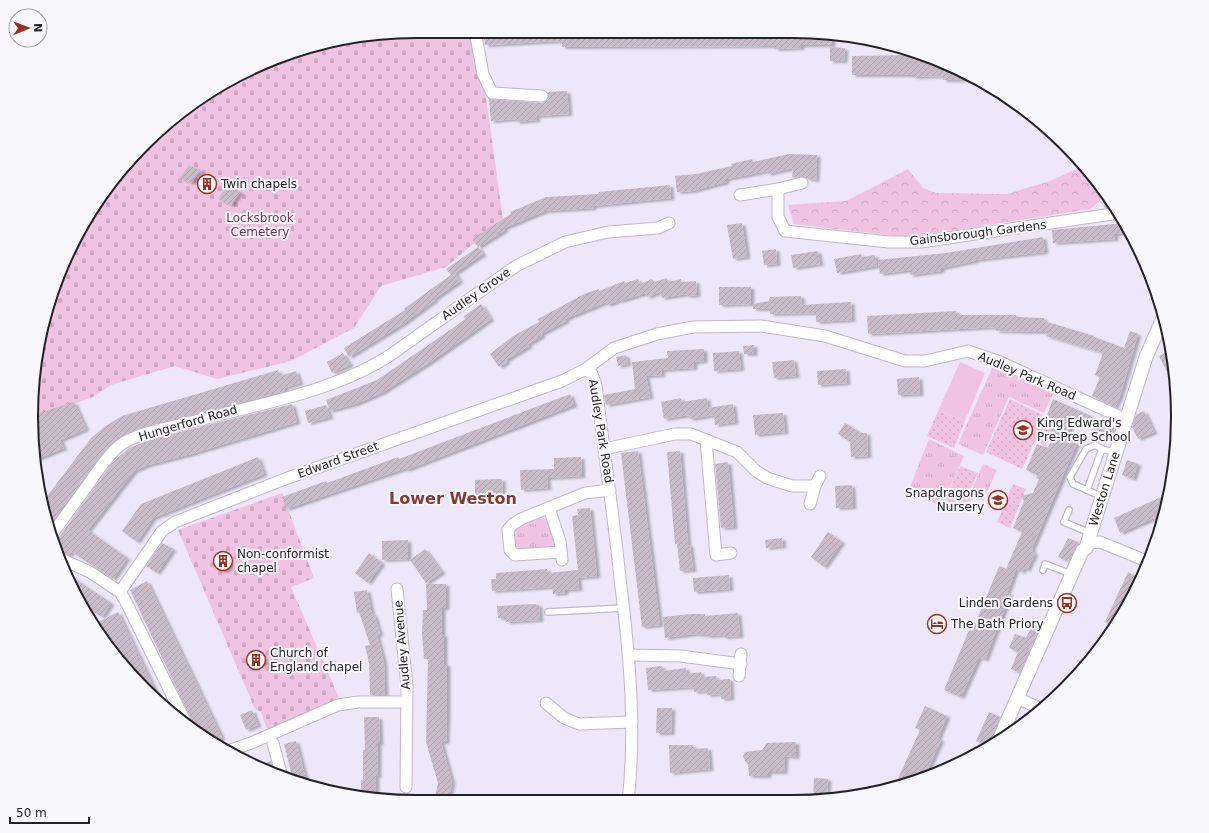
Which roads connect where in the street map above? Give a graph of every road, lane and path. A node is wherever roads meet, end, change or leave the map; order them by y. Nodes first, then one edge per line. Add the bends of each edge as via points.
1 (476, 38) edge
2 (542, 96) dead end
3 (802, 182) dead end
4 (778, 189) junction
5 (740, 195) dead end
6 (1112, 214) edge
7 (669, 223) dead end
8 (1160, 326) edge
9 (586, 369) junction
10 (295, 394) joint
11 (1127, 420) junction
12 (706, 440) junction
13 (604, 449) junction
14 (1102, 449) junction
15 (1117, 453) junction
16 (820, 476) dead end
17 (815, 486) junction
18 (610, 490) junction
19 (1087, 490) junction
20 (1103, 497) junction
21 (810, 504) dead end
22 (549, 508) junction
23 (1068, 510) dead end
24 (56, 529) edge
25 (1090, 533) junction
26 (1084, 549) junction
27 (731, 553) dead end
28 (1143, 559) edge
29 (67, 562) edge
30 (1043, 570) dead end
31 (1072, 574) junction
32 (397, 589) dead end
33 (120, 592) junction
34 (624, 608) junction
35 (548, 612) dead end
36 (629, 655) junction
37 (739, 676) dead end
38 (1017, 698) junction
39 (406, 702) junction
40 (546, 703) dead end
41 (1036, 706) edge
42 (181, 713) edge
43 (632, 722) junction
44 (1003, 731) edge
45 (273, 738) junction
46 (236, 749) edge
47 (280, 769) edge
48 (406, 787) dead end
49 (629, 795) edge

1 - 2 street via 483,74 492,93
3 - 4 street
4 - 5 street
4 - 6 street, Gainsborough Gardens via 778,217 785,231 889,242 921,242
7 - 10 street, Audley Grove via 658,228 608,232 565,242 516,266 369,368
8 - 11 street, Weston Lane via 1146,357
9 - 11 street, Audley Park Road via 614,348 658,334 693,327 761,326 825,336 905,361 924,361 968,350
9 - 13 street, Audley Park Road via 592,374 596,385
9 - 33 street, Edward Street via 562,381 285,479 174,522 162,531
10 - 24 street, Hungerford Road via 129,440 107,458
11 - 15 street, Weston Lane
12 - 13 street via 691,434 675,434
12 - 17 street via 737,452 768,478 792,486
12 - 27 street via 716,555
13 - 18 street, Audley Park Road
14 - 15 lane
14 - 19 lane
14 - 19 lane via 1095,445 1086,449 1070,477 1072,484
15 - 20 street, Weston Lane
16 - 17 street
17 - 21 street
18 - 22 street via 585,493
18 - 34 street, Audley Park Road
19 - 20 lane
20 - 25 street, Weston Lane
22 - 22 street via 513,524 508,530 510,550 516,555 562,556
23 - 25 lane via 1064,522
25 - 26 street, Weston Lane
26 - 28 street via 1091,543 1100,542
26 - 31 street, Weston Lane
29 - 33 street via 90,572
30 - 31 lane via 1045,564
31 - 38 street, Weston Lane
32 - 39 street, Audley Avenue via 407,686
33 - 42 street
34 - 35 lane
34 - 36 street, Audley Park Road
36 - 37 street via 681,656 708,661 741,659
36 - 43 street, Audley Park Road
38 - 41 street
38 - 44 street, Weston Lane
39 - 45 street, Audley Avenue via 343,704
39 - 48 street, Audley Avenue
40 - 43 street via 564,718 579,724
43 - 49 street, Audley Park Road
45 - 46 street, Audley Avenue
45 - 47 street

